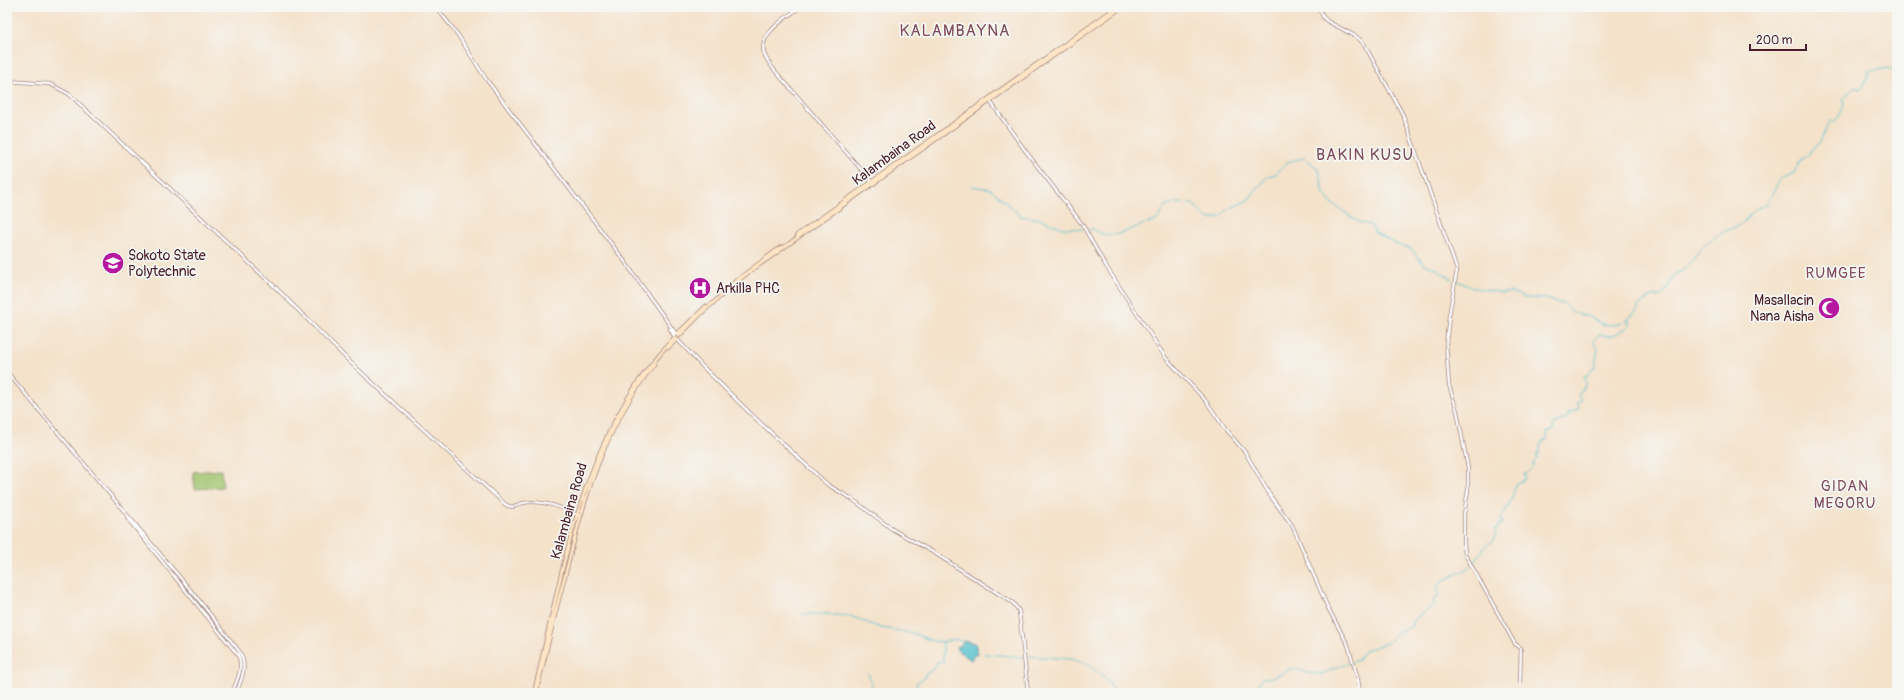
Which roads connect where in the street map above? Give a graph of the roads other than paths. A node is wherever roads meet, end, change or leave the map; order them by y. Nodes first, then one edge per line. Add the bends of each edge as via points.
1 (436, 7) edge
2 (800, 7) edge
3 (1117, 7) edge
4 (1122, 7) edge
5 (1319, 7) edge
6 (7, 81) edge
7 (990, 101) junction
8 (873, 183) junction
9 (677, 337) junction
10 (7, 372) edge
11 (121, 509) junction
12 (578, 516) junction
13 (1520, 682) dead end
14 (232, 693) edge
15 (236, 693) edge
16 (535, 693) edge
17 (1028, 693) edge
18 (1360, 693) edge

1 - 9 street via 458,35 486,79 627,265
2 - 8 street via 770,32 765,41 764,53 776,72
3 - 8 main road, Kalambaina Road
4 - 7 main road
5 - 13 street via 1323,18 1357,37 1364,44 1403,115 1457,270 1446,344 1449,385 1468,468 1464,514 1465,554 1515,644 1521,648
6 - 12 street via 50,84 69,94 275,287 350,362 501,501 512,507 538,502
7 - 8 main road
7 - 18 street via 1082,224 1165,357 1206,401 1245,452 1268,492 1292,525 1328,608 1348,645
8 - 9 main road via 745,276
8 - 9 main road, Kalambaina Road via 744,273 688,323
9 - 12 main road, Kalambaina Road via 629,396 608,431 584,488
9 - 17 street via 702,366 753,416 828,485 1013,603 1019,611
10 - 11 street
11 - 14 street via 237,652 241,666
11 - 15 street via 239,651 244,668
12 - 16 main road, Kalambaina Road

